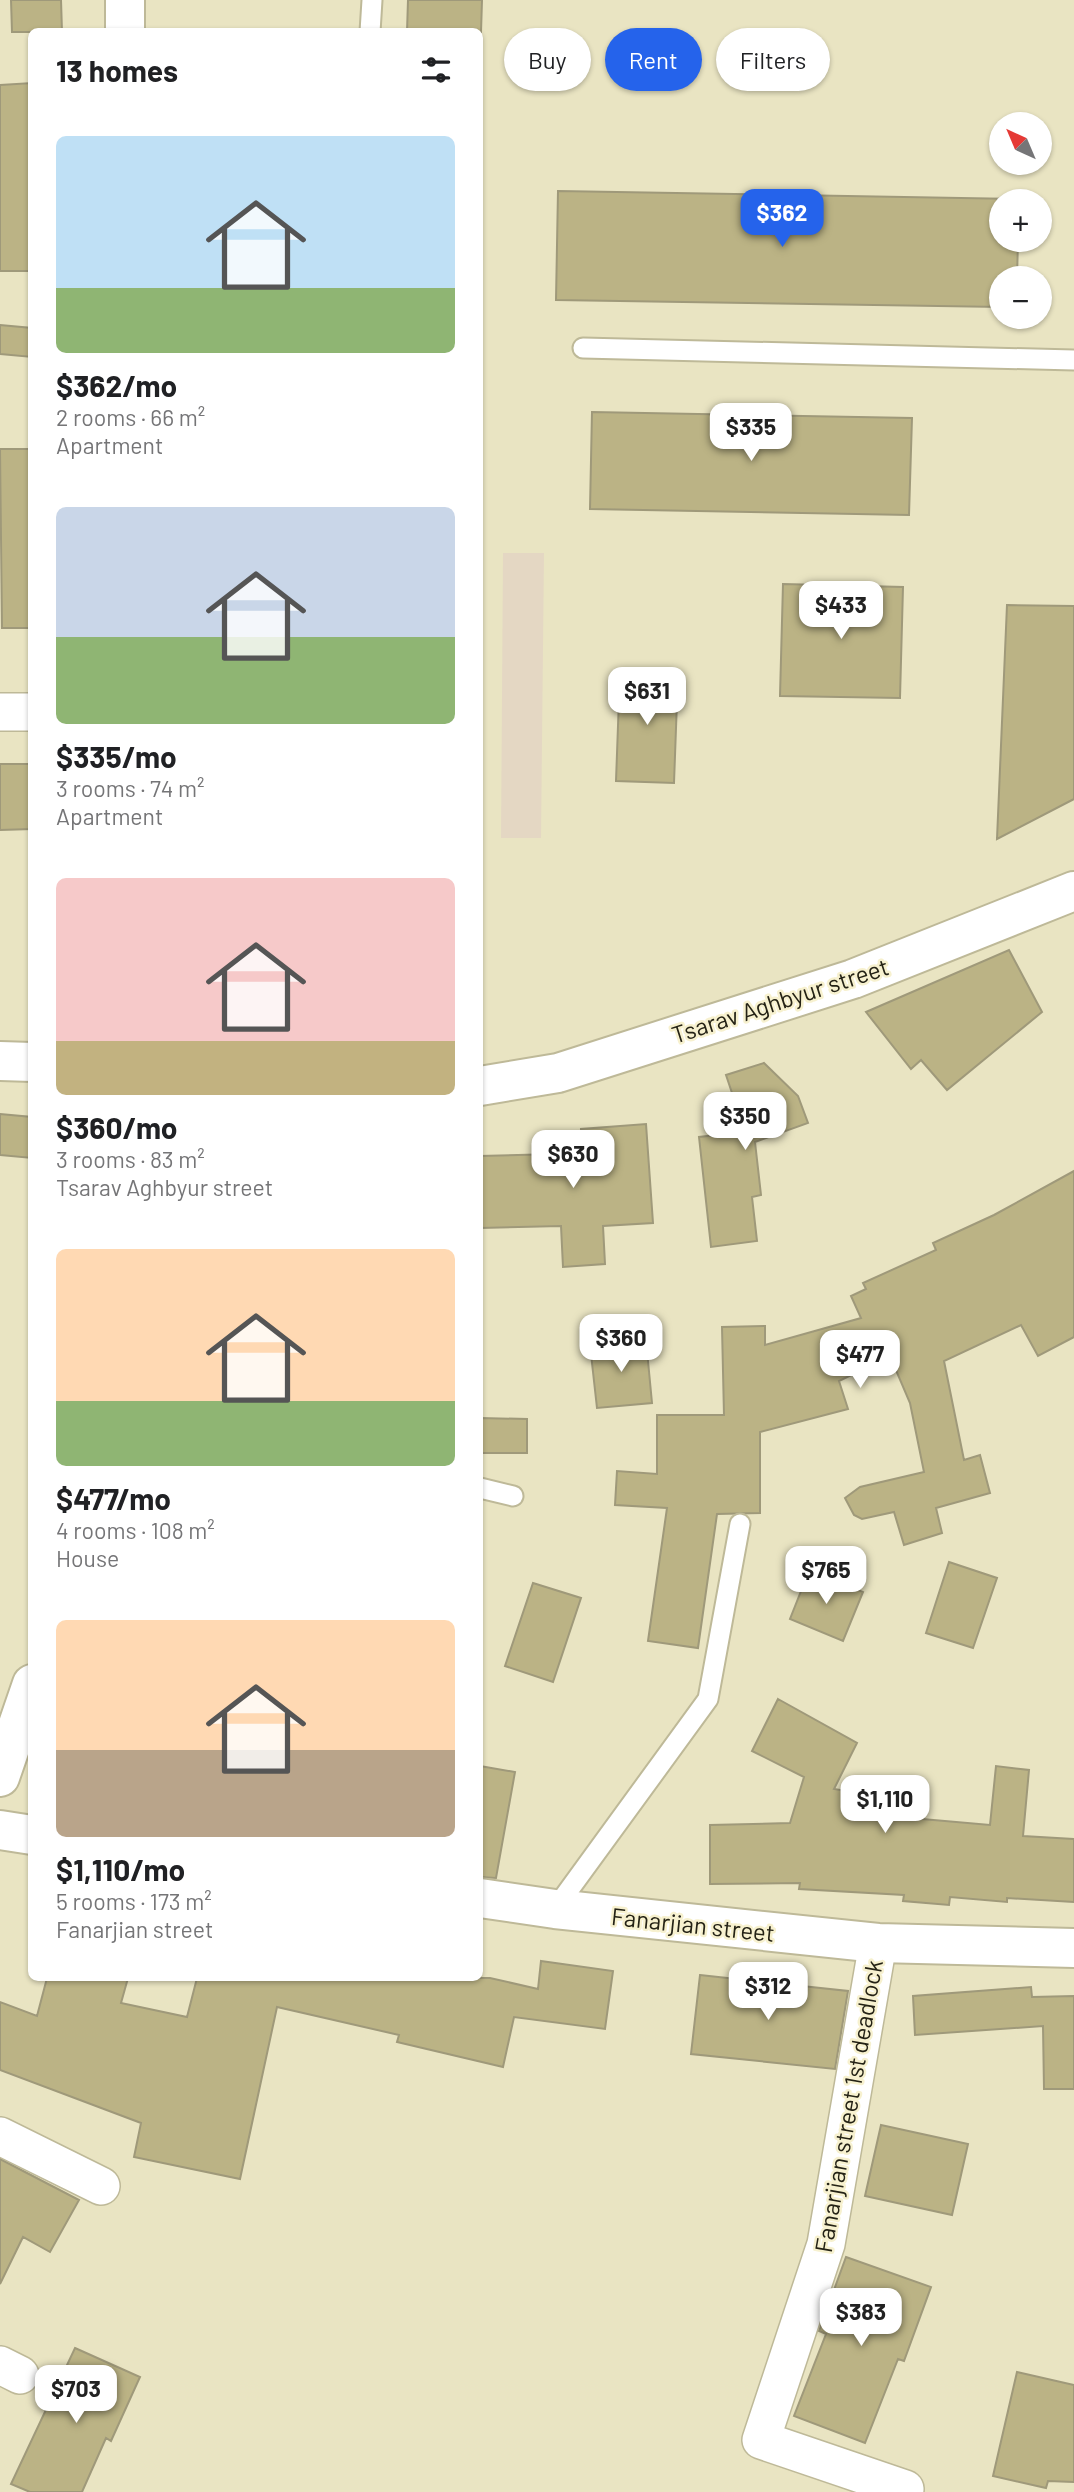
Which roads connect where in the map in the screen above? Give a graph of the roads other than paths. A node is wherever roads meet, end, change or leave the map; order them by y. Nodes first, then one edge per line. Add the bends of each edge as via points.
1 (125, 0) edge
2 (372, 0) edge
3 (125, 28) edge
4 (370, 28) edge
5 (583, 348) dead end
6 (1074, 360) edge
7 (0, 712) edge
8 (28, 712) edge
9 (1074, 891) edge
10 (0, 1061) edge
11 (28, 1062) edge
12 (483, 1086) edge
13 (483, 1489) edge
14 (513, 1496) dead end
15 (740, 1524) dead end
16 (28, 1696) edge
17 (0, 1777) edge
18 (0, 1830) edge
19 (28, 1834) edge
20 (483, 1898) edge
21 (555, 1909) junction
22 (877, 1943) junction
23 (1074, 1948) edge
24 (0, 2136) edge
25 (101, 2186) dead end
26 (904, 2492) edge

1 - 3 main road
2 - 4 lane
5 - 6 lane
7 - 8 street
9 - 12 main road, Tsarav Aghbyur street via 841,983 558,1073
10 - 11 main road
13 - 14 lane
15 - 21 lane via 708,1699
16 - 17 main road
18 - 19 main road
20 - 21 main road, Fanarjian street
21 - 22 main road, Fanarjian street
22 - 23 main road, Fanarjian street
22 - 26 street, Fanarjian street 1st deadlock via 826,2244 761,2440
24 - 25 street

